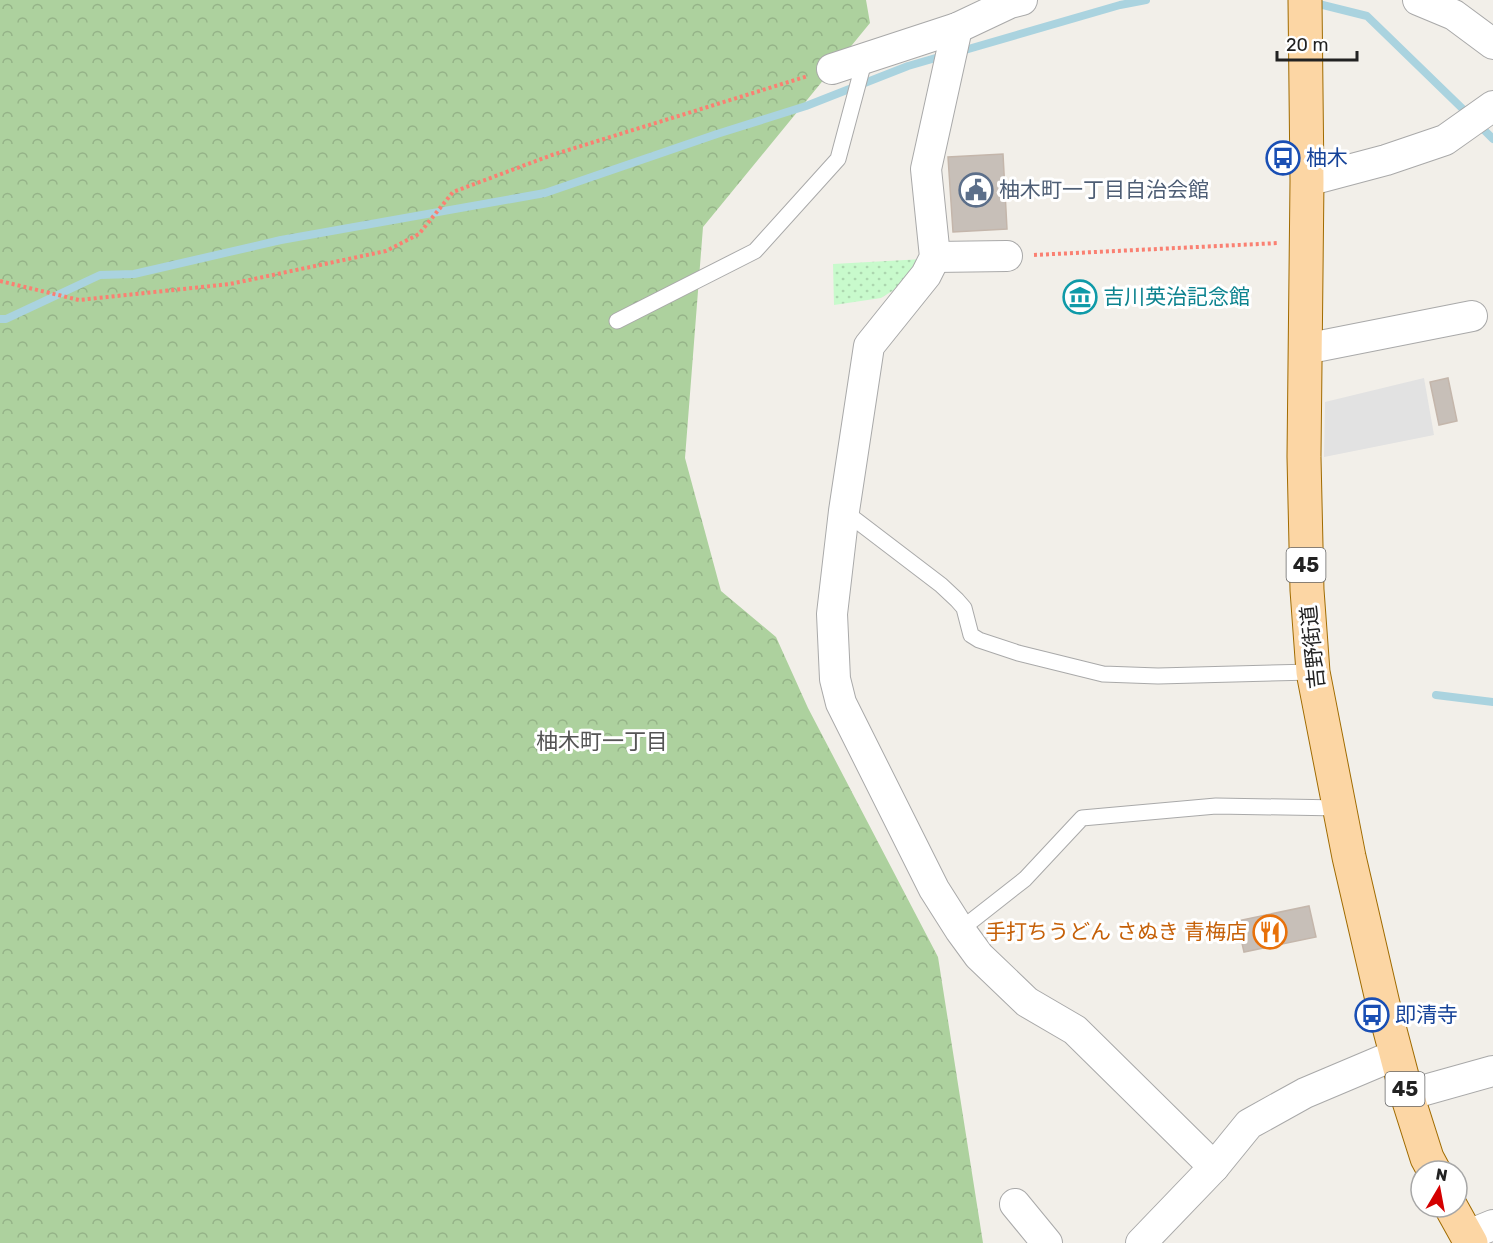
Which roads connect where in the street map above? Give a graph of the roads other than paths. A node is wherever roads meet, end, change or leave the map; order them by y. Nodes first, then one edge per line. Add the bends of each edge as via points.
1 (1305, 0) edge
2 (1418, 0) edge
3 (1013, 1) edge
4 (957, 28) junction
5 (1493, 44) edge
6 (865, 58) junction
7 (832, 69) road end
8 (1493, 106) edge
9 (1306, 181) junction
10 (935, 256) junction
11 (1007, 256) road end
12 (1472, 316) dead end
13 (617, 321) dead end
14 (1305, 350) junction
15 (844, 511) junction
16 (1314, 672) junction
17 (1340, 808) junction
18 (960, 930) junction
19 (1395, 1055) junction
20 (1493, 1071) edge
21 (1407, 1095) junction
22 (1428, 1159) edge
23 (1214, 1167) junction
24 (1015, 1204) dead end
25 (1462, 1219) edge
26 (1477, 1235) edge
27 (1047, 1243) edge
28 (1141, 1243) edge

1 - 9 main road, 吉野街道 / 45
2 - 5 street via 1454,15
3 - 4 street
4 - 6 street
4 - 10 street via 926,169
6 - 7 street
6 - 13 lane via 838,159 755,251
8 - 9 street via 1445,140
9 - 14 main road, 吉野街道 / 45
10 - 11 street
10 - 15 street via 926,275 869,346
12 - 14 street
14 - 16 main road, 吉野街道 / 45 via 1307,590
15 - 16 lane via 957,600 964,608 971,635 979,640 1103,674
15 - 18 street via 832,614 835,679 842,703 934,889
16 - 17 main road, 吉野街道 / 45
17 - 18 lane via 1216,806 1082,819 1025,879
17 - 19 main road, 吉野街道 / 45
18 - 23 street via 979,956 1027,1002 1075,1030
19 - 21 main road, 吉野街道 / 45
19 - 23 street via 1305,1093 1250,1124
20 - 21 street
21 - 22 main road, 吉野街道 / 45
23 - 28 street
24 - 27 street
25 - 26 main road

